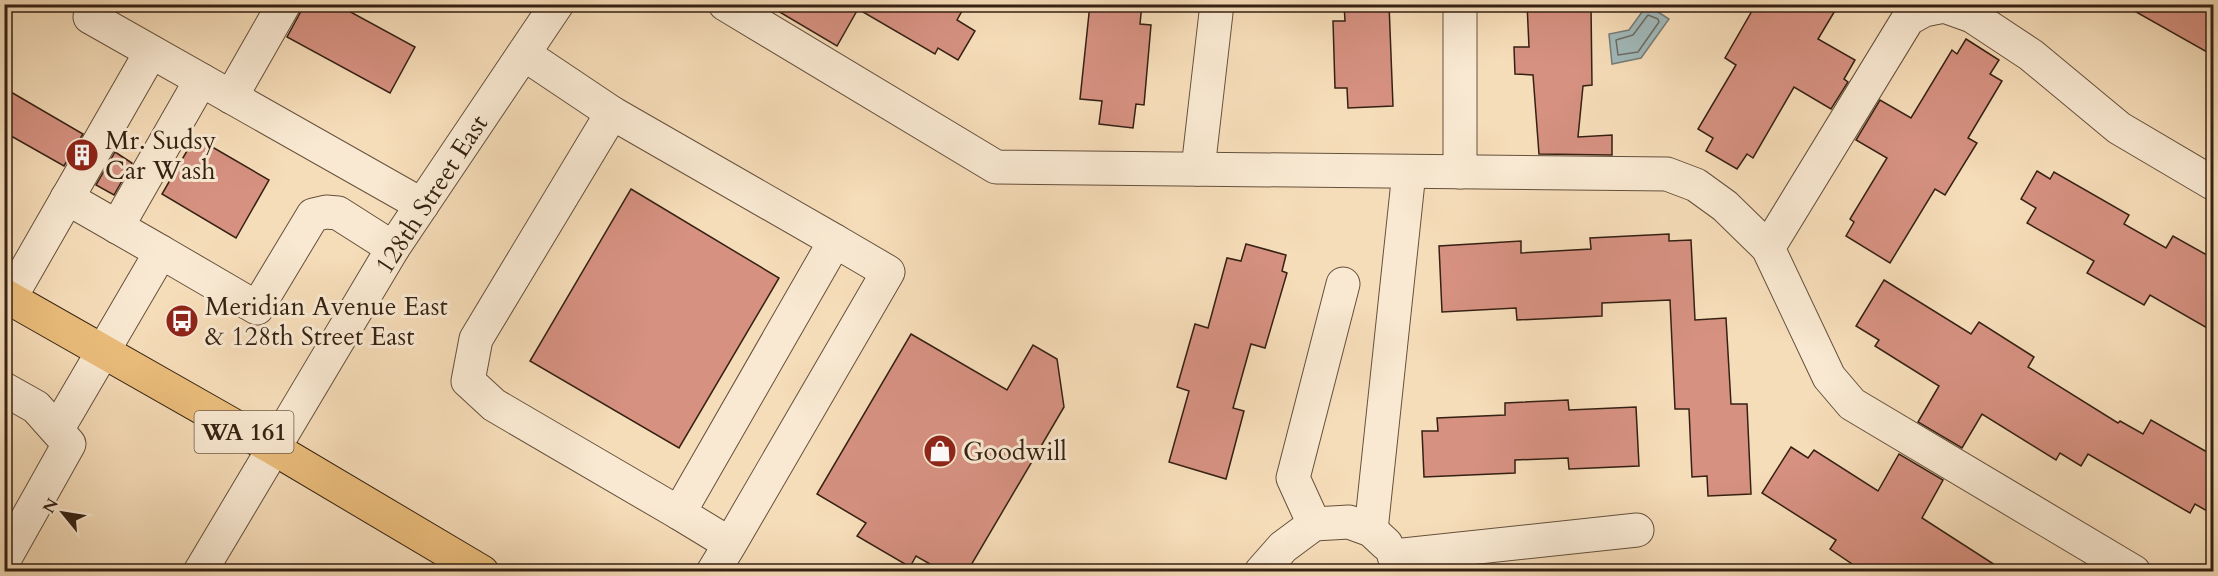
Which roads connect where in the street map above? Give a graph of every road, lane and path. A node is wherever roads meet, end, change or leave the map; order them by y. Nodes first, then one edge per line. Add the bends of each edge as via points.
1 (97, 4) edge
2 (284, 4) edge
3 (557, 4) edge
4 (725, 4) edge
5 (1216, 4) edge
6 (1460, 4) edge
7 (151, 52) junction
8 (524, 54) junction
9 (201, 80) junction
10 (231, 97) junction
11 (612, 113) junction
12 (1197, 169) junction
13 (1409, 172) junction
14 (1460, 172) junction
15 (2214, 184) edge
16 (67, 198) junction
17 (422, 206) junction
18 (117, 227) junction
19 (835, 241) junction
20 (393, 248) junction
21 (1768, 248) junction
22 (160, 252) junction
23 (1343, 284) dead end
24 (7, 296) edge
25 (103, 351) junction
26 (4, 389) edge
27 (57, 430) junction
28 (273, 448) junction
29 (679, 513) junction
30 (1314, 524) junction
31 (1371, 530) junction
32 (1637, 530) dead end
33 (730, 544) junction
34 (4, 560) edge
35 (1398, 564) edge
36 (200, 572) edge
37 (482, 572) edge
38 (713, 572) edge
39 (1261, 572) edge
40 (2134, 572) edge

1 - 7 street via 90,17
2 - 10 street
3 - 8 street, 128th Street East
4 - 12 street via 996,167
5 - 12 street
6 - 14 street
7 - 9 street
7 - 16 street
8 - 11 street
8 - 17 street, 128th Street East
9 - 10 street
9 - 18 street
10 - 17 street
11 - 19 street
11 - 29 street via 476,339 468,381 494,405
12 - 13 street
13 - 14 street
13 - 31 street
14 - 21 street via 1666,174 1696,185 1725,206
15 - 21 street via 2119,128 1990,26 1944,6 1924,10 1908,19
16 - 18 street
16 - 24 street
17 - 20 street, 128th Street East
18 - 22 street
19 - 29 street
19 - 33 street via 888,272
20 - 22 street via 338,213 313,215 257,308
20 - 28 street, 128th Street East
21 - 40 street via 1829,377 1852,404
22 - 25 street
23 - 30 street via 1293,478
24 - 25 main road, WA 161
25 - 27 street
25 - 28 main road, WA 161
26 - 27 street via 36,407
27 - 34 street via 69,444
28 - 36 street, 128th Street East
28 - 37 main road, WA 161
29 - 33 street
30 - 31 street via 1349,522
30 - 39 street via 1283,547
31 - 35 street
32 - 35 street
33 - 38 street

